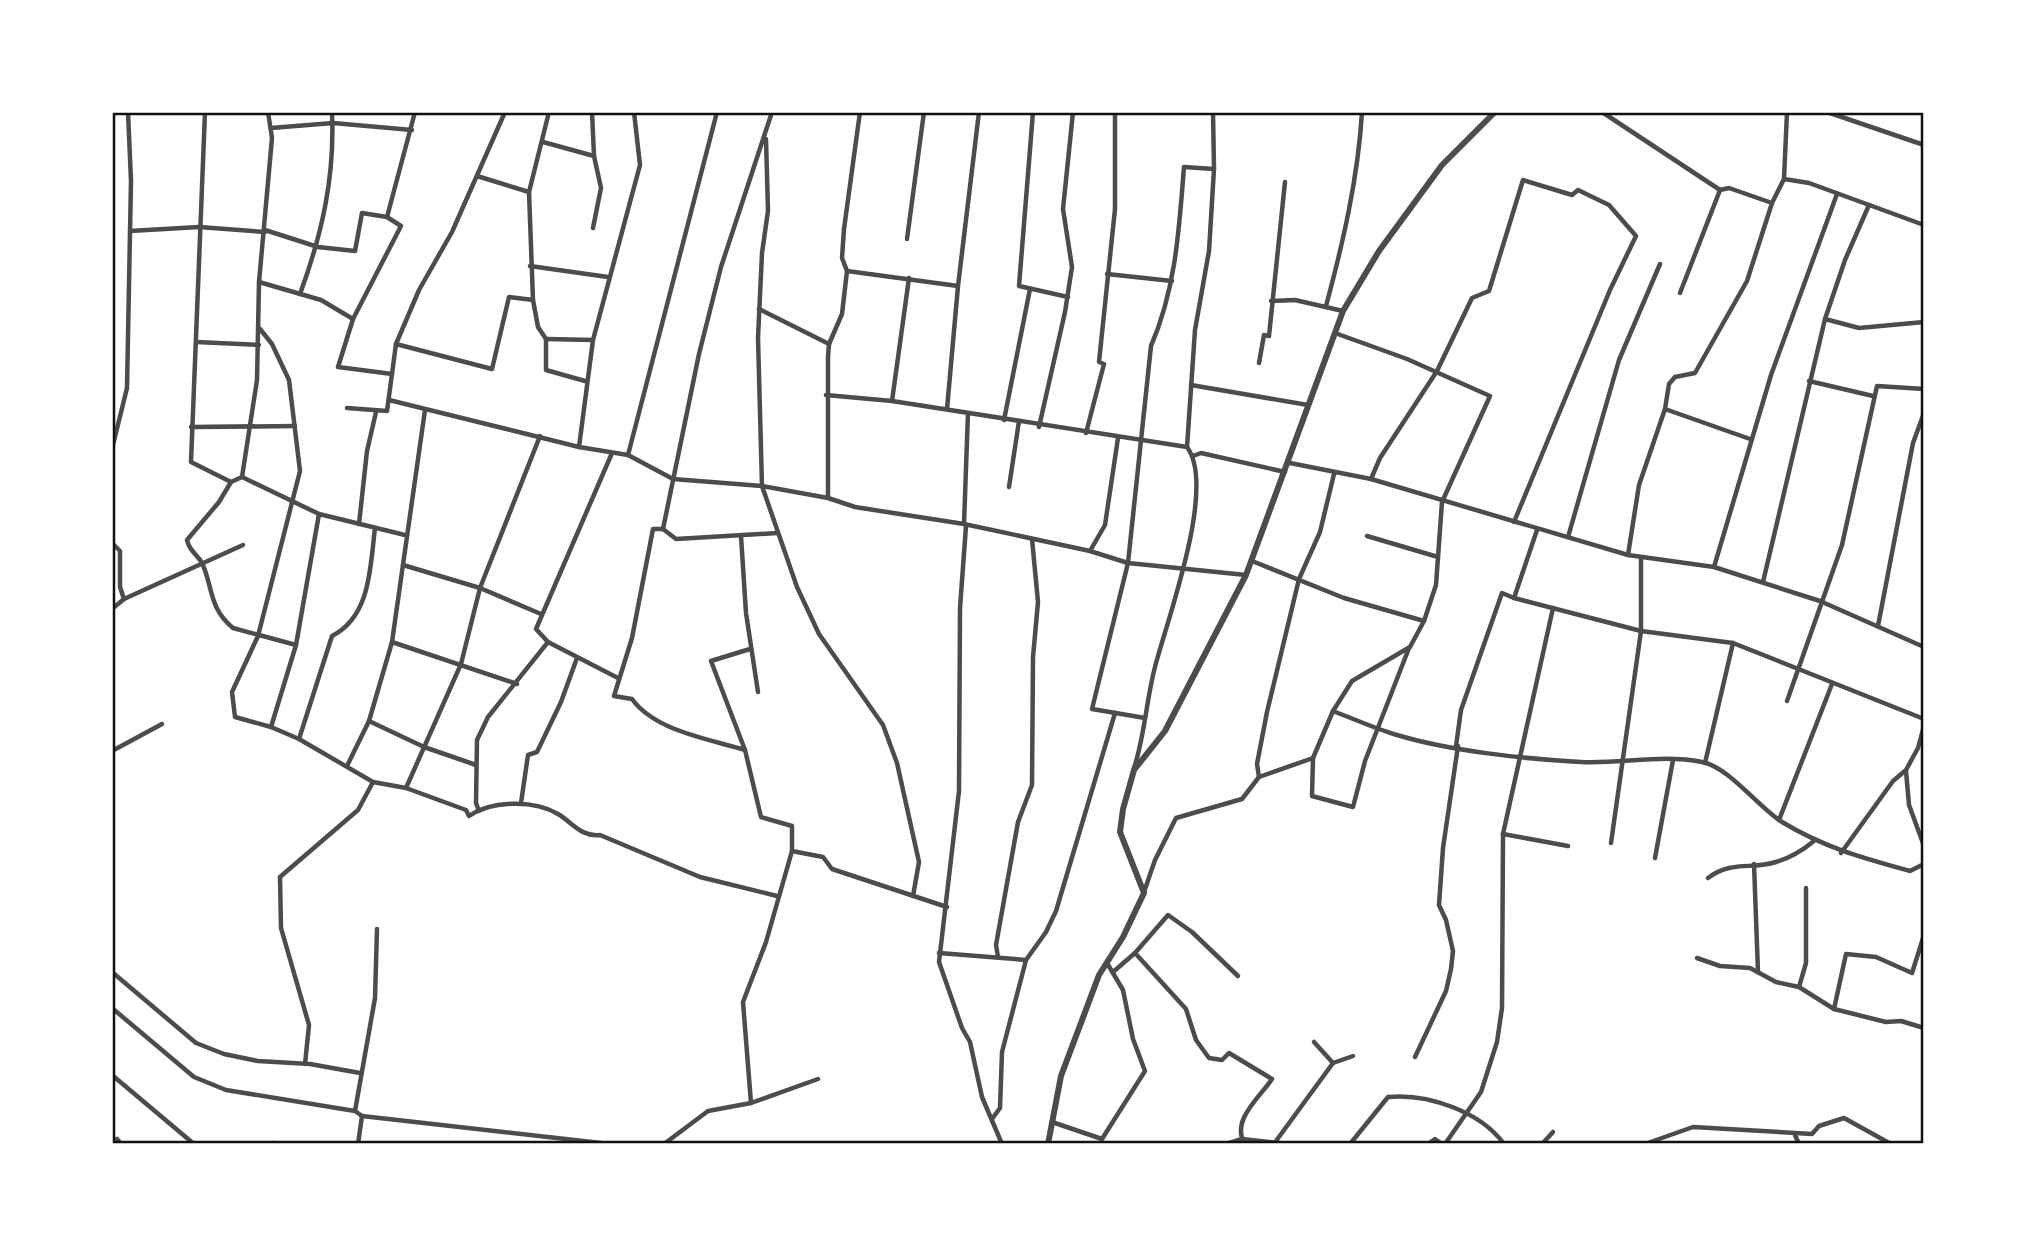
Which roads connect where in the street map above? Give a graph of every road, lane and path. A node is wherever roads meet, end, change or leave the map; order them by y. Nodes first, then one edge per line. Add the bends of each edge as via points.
1 (128, 112) edge
2 (205, 112) edge
3 (268, 112) edge
4 (332, 112) edge
5 (415, 112) edge
6 (505, 112) edge
7 (549, 112) edge
8 (592, 112) edge
9 (634, 112) edge
10 (716, 112) edge
11 (772, 112) edge
12 (860, 112) edge
13 (924, 112) edge
14 (979, 112) edge
15 (1033, 112) edge
16 (1073, 112) edge
17 (1115, 112) edge
18 (1213, 112) edge
19 (1362, 112) edge
20 (1495, 112) edge
21 (1602, 112) edge
22 (1787, 112) edge
23 (1827, 112) edge
24 (333, 123) junction
25 (271, 128) junction
26 (412, 130) junction
27 (766, 139) junction
28 (542, 142) junction
29 (1924, 145) edge
30 (594, 156) junction
31 (1214, 169) junction
32 (477, 176) junction
33 (1784, 179) junction
34 (1285, 181) dead end
35 (1720, 190) junction
36 (529, 192) junction
37 (1837, 194) junction
38 (1772, 202) junction
39 (1869, 205) junction
40 (387, 217) junction
41 (1924, 225) edge
42 (200, 227) junction
43 (593, 228) dead end
44 (130, 231) junction
45 (265, 231) junction
46 (907, 239) dead end
47 (318, 247) junction
48 (1660, 264) dead end
49 (530, 266) junction
50 (848, 271) junction
51 (1107, 274) junction
52 (608, 277) junction
53 (909, 278) junction
54 (1172, 281) junction
55 (259, 282) junction
56 (958, 286) junction
57 (1030, 289) junction
58 (1680, 293) dead end
59 (300, 294) junction
60 (1068, 297) junction
61 (533, 300) junction
62 (1271, 301) junction
63 (1326, 306) junction
64 (759, 309) junction
65 (1343, 312) junction
66 (353, 319) junction
67 (1825, 320) junction
68 (1924, 322) edge
69 (260, 329) junction
70 (1335, 334) junction
71 (547, 339) junction
72 (593, 340) junction
73 (196, 342) junction
74 (396, 344) junction
75 (829, 344) junction
76 (259, 345) junction
77 (1259, 363) dead end
78 (1437, 371) junction
79 (392, 374) junction
80 (585, 381) junction
81 (1809, 381) junction
82 (1191, 385) junction
83 (1924, 389) edge
84 (826, 395) junction
85 (1873, 396) junction
86 (389, 400) junction
87 (892, 401) junction
88 (1308, 405) junction
89 (347, 408) dead end
90 (947, 409) junction
91 (1665, 409) junction
92 (425, 410) junction
93 (376, 412) junction
94 (968, 413) junction
95 (1924, 413) edge
96 (1004, 420) junction
97 (1019, 421) junction
98 (295, 426) junction
99 (191, 427) junction
100 (251, 427) junction
101 (1039, 427) junction
102 (1086, 433) junction
103 (540, 436) junction
104 (1118, 438) junction
105 (1750, 439) junction
106 (1140, 442) junction
107 (579, 447) junction
108 (1187, 447) junction
109 (112, 449) edge
110 (612, 453) junction
111 (628, 455) junction
112 (1193, 456) junction
113 (1290, 463) junction
114 (1286, 472) junction
115 (1334, 474) junction
116 (242, 477) junction
117 (673, 478) junction
118 (1371, 478) junction
119 (231, 482) junction
120 (762, 486) junction
121 (1009, 487) dead end
122 (828, 498) junction
123 (293, 500) junction
124 (1442, 502) junction
125 (319, 514) junction
126 (1514, 522) junction
127 (359, 524) junction
128 (965, 525) junction
129 (375, 528) junction
130 (663, 529) junction
131 (1537, 530) junction
132 (777, 533) junction
133 (405, 535) junction
134 (741, 536) junction
135 (1367, 536) dead end
136 (1568, 537) junction
137 (1032, 539) junction
138 (112, 543) edge
139 (243, 545) dead end
140 (1090, 551) junction
141 (1628, 555) junction
142 (1438, 557) junction
143 (1640, 558) junction
144 (1252, 561) junction
145 (1128, 563) junction
146 (202, 564) junction
147 (403, 565) junction
148 (1714, 567) junction
149 (1184, 569) junction
150 (1246, 575) junction
151 (1299, 579) junction
152 (1763, 582) junction
153 (480, 588) junction
154 (1514, 598) junction
155 (124, 599) junction
156 (1821, 601) junction
157 (1553, 608) junction
158 (112, 609) edge
159 (541, 614) junction
160 (1424, 621) junction
161 (1878, 626) junction
162 (1641, 631) junction
163 (258, 636) junction
164 (392, 642) junction
165 (548, 642) junction
166 (1733, 643) junction
167 (296, 645) junction
168 (1410, 647) junction
169 (1924, 647) edge
170 (750, 649) junction
171 (577, 658) junction
172 (461, 664) junction
173 (1799, 668) junction
174 (618, 678) junction
175 (517, 684) junction
176 (1832, 684) junction
177 (758, 692) dead end
178 (1787, 701) dead end
179 (1333, 711) junction
180 (1115, 713) junction
181 (1145, 718) junction
182 (1924, 719) edge
183 (369, 721) junction
184 (162, 724) dead end
185 (1924, 726) edge
186 (271, 727) junction
187 (1378, 727) junction
188 (299, 739) junction
189 (1457, 746) junction
190 (424, 747) junction
191 (745, 750) junction
192 (112, 751) edge
193 (1519, 756) junction
194 (1313, 758) junction
195 (1673, 760) junction
196 (1705, 762) junction
197 (1623, 764) junction
198 (476, 765) junction
199 (348, 766) junction
200 (1134, 769) junction
201 (1906, 770) junction
202 (1259, 777) junction
203 (373, 782) junction
204 (406, 788) junction
205 (521, 804) junction
206 (479, 811) junction
207 (1779, 820) junction
208 (1503, 834) junction
209 (1814, 841) junction
210 (1611, 843) dead end
211 (1568, 846) dead end
212 (1924, 846) edge
213 (792, 851) junction
214 (1841, 853) junction
215 (1656, 858) dead end
216 (1754, 864) junction
217 (1924, 864) edge
218 (1708, 878) dead end
219 (1806, 888) dead end
220 (1144, 892) junction
221 (778, 896) junction
222 (913, 896) junction
223 (947, 907) junction
224 (377, 929) dead end
225 (1924, 935) edge
226 (939, 953) junction
227 (1135, 953) junction
228 (1921, 956) edge
229 (998, 957) junction
230 (1697, 958) dead end
231 (1026, 960) junction
232 (1107, 962) junction
233 (112, 972) edge
234 (1113, 972) junction
235 (1758, 972) junction
236 (1238, 976) dead end
237 (1799, 986) junction
238 (112, 1008) edge
239 (1834, 1009) junction
240 (1924, 1028) edge
241 (1314, 1042) dead end
242 (1353, 1056) dead end
243 (1415, 1057) dead end
244 (1333, 1063) junction
245 (305, 1064) junction
246 (360, 1073) junction
247 (112, 1075) edge
248 (818, 1079) dead end
249 (751, 1103) junction
250 (355, 1111) junction
251 (1467, 1111) junction
252 (362, 1116) junction
253 (991, 1120) junction
254 (1052, 1122) junction
255 (1553, 1132) dead end
256 (1796, 1135) junction
257 (1244, 1141) edge
258 (1276, 1141) junction
259 (593, 1142) edge
260 (1100, 1142) edge
261 (194, 1144) edge
262 (358, 1144) edge
263 (610, 1144) edge
264 (664, 1144) edge
265 (1002, 1144) edge
266 (1048, 1144) edge
267 (1226, 1144) edge
268 (1289, 1144) edge
269 (1350, 1144) edge
270 (1429, 1144) edge
271 (1443, 1144) edge
272 (1504, 1144) edge
273 (1542, 1144) edge
274 (1645, 1144) edge
275 (1799, 1144) edge
276 (1891, 1144) edge

1 - 44 street
2 - 42 street
3 - 25 street
4 - 24 street
5 - 26 street
6 - 32 street
7 - 28 street
8 - 30 street
9 - 52 street via 640,165
10 - 111 street
11 - 27 street
12 - 50 street via 844,229 842,258
13 - 46 street
14 - 56 street
15 - 57 street via 1018,275 1019,286
16 - 60 street via 1063,209 1072,267
17 - 51 street via 1115,209
18 - 31 street
19 - 63 street via 1349,209
20 - 65 street via 1443,165 1379,251
21 - 35 street
22 - 33 street
23 - 29 street
24 - 25 street
24 - 26 street
24 - 47 street via 331,177
25 - 45 street
26 - 40 street
27 - 64 street via 768,211
27 - 117 street via 753,164 722,267
28 - 30 street
28 - 36 street
30 - 43 street via 601,188
31 - 54 street via 1184,167
31 - 82 street via 1209,251
32 - 36 street
32 - 74 street
33 - 37 street
33 - 38 street
34 - 62 street
35 - 38 street via 1729,188
35 - 58 street
36 - 49 street
37 - 39 street
37 - 105 street
38 - 91 street via 1747,281 1695,373 1675,377 1669,384
39 - 41 street
39 - 67 street
40 - 47 street via 362,213 355,251
40 - 66 street via 401,226
42 - 44 street
42 - 45 street
42 - 73 street
44 - 109 street via 127,388
45 - 47 street
45 - 55 street
47 - 59 street
48 - 136 street via 1619,360
49 - 52 street
49 - 61 street
50 - 53 street
50 - 75 street via 842,314
51 - 54 street
51 - 102 street via 1099,362 1104,364
52 - 72 street
53 - 56 street
53 - 87 street
54 - 106 street via 1166,312 1152,345
55 - 59 street
55 - 69 street
56 - 90 street
57 - 60 street
57 - 96 street
59 - 66 street via 321,300
60 - 101 street
61 - 71 street via 538,327
61 - 74 street via 509,297 492,369
62 - 63 street
62 - 77 street via 1269,336 1264,335
63 - 65 street
64 - 75 street
64 - 120 street
65 - 70 street
66 - 79 street via 338,367
67 - 68 street via 1859,328
67 - 81 street
69 - 76 street
69 - 98 street via 289,380
70 - 78 street
70 - 88 street
71 - 72 street
71 - 80 street via 546,370
72 - 80 street
73 - 76 street
73 - 99 street
74 - 79 street
75 - 84 street
76 - 100 street
78 - 118 street
78 - 124 street via 1490,396
78 - 126 street via 1472,298 1489,291 1523,180 1572,195 1578,190 1599,199 1635,233
79 - 86 street
80 - 107 street
81 - 85 street
81 - 152 street
82 - 88 street
82 - 108 street
83 - 85 street via 1877,386
84 - 87 street
84 - 122 street
85 - 156 street via 1842,545
86 - 92 street
86 - 93 street via 387,411
87 - 90 street
88 - 113 street
89 - 93 street
90 - 94 street
91 - 105 street
91 - 141 street via 1639,485
92 - 103 street
92 - 133 street
93 - 127 street
94 - 96 street
94 - 128 street
95 - 161 street via 1913,443
96 - 97 street
97 - 101 street
97 - 121 street
98 - 100 street
98 - 123 street via 300,471
99 - 100 street
99 - 119 street via 191,462
100 - 116 street
101 - 102 street
102 - 104 street
103 - 107 street
103 - 153 street
104 - 106 street
104 - 140 street via 1105,525
105 - 148 street
106 - 108 street
106 - 145 street
107 - 110 street
108 - 112 street
110 - 111 street
110 - 159 street
111 - 117 street
112 - 114 street via 1201,453
112 - 149 street via 1198,477
113 - 114 street
113 - 115 street
114 - 144 street
115 - 118 street
115 - 151 street via 1320,532
116 - 119 street
116 - 123 street
117 - 120 street
117 - 130 street
118 - 124 street
119 - 146 street via 187,540
120 - 122 street
120 - 132 street
122 - 128 street via 855,507
123 - 125 street
123 - 163 street
124 - 126 street
124 - 142 street
125 - 127 street
125 - 167 street
126 - 131 street
127 - 129 street
128 - 137 street
128 - 223 street via 959,790
129 - 133 street
129 - 188 street via 361,609 332,636
130 - 134 street via 676,539
130 - 174 street via 653,529 632,638
131 - 136 street
131 - 154 street
132 - 134 street
132 - 222 street via 819,634 883,725 897,763 919,862
133 - 147 street
134 - 170 street
135 - 142 street
136 - 141 street
137 - 140 street
137 - 229 street via 1038,602 1032,785 1018,822 996,945
138 - 155 street via 120,551
139 - 146 street
140 - 145 street
141 - 143 street
142 - 160 street via 1436,585
143 - 148 street
143 - 162 street
144 - 150 street
144 - 151 street
145 - 149 street
145 - 180 street via 1092,709
146 - 155 street
146 - 163 street via 209,593 227,624
147 - 153 street
147 - 164 street
148 - 152 street
149 - 150 street
149 - 181 street
150 - 200 street via 1165,731
151 - 160 street via 1344,598
151 - 202 street via 1264,725
152 - 156 street
153 - 159 street
153 - 172 street
154 - 157 street
154 - 189 street via 1502,593 1461,710
155 - 158 street
156 - 161 street
156 - 173 street
157 - 162 street
157 - 193 street
159 - 165 street via 536,629
160 - 168 street
161 - 169 street
162 - 166 street
162 - 197 street
163 - 167 street
163 - 186 street via 232,692 235,717
164 - 172 street
164 - 183 street
165 - 171 street
165 - 175 street
166 - 173 street
166 - 196 street
167 - 186 street
168 - 179 street via 1352,681
168 - 187 street
170 - 177 street
170 - 191 street via 711,661
171 - 174 street
171 - 205 street via 537,752 528,755
172 - 175 street
172 - 190 street
173 - 176 street
173 - 178 street
174 - 191 street via 614,696 632,699 642,713
175 - 198 street via 488,718 477,740
176 - 182 street
176 - 207 street
179 - 187 street
179 - 194 street
180 - 181 street
180 - 231 street via 1056,912
181 - 200 street
183 - 190 street
183 - 199 street
184 - 192 street
185 - 201 street
186 - 188 street
187 - 189 street
187 - 194 street via 1353,807 1312,796
188 - 199 street
189 - 193 street
189 - 243 street via 1438,905 1453,951 1451,969 1446,991
190 - 198 street
190 - 204 street
191 - 213 street via 761,817 792,826
193 - 197 street
193 - 208 street
194 - 202 street
195 - 196 street
195 - 197 street
195 - 215 street
196 - 207 street
197 - 210 street
198 - 206 street
199 - 203 street
200 - 220 street via 1121,832
201 - 212 street via 1909,804
201 - 214 street
202 - 220 street via 1242,799 1176,818
203 - 204 street
203 - 245 street via 358,810 281,877 281,928 309,1025
204 - 206 street via 466,810 469,816
205 - 206 street
205 - 221 street via 544,807 590,836 600,835 699,877
207 - 209 street
208 - 211 street
208 - 251 street via 1502,1008 1481,1091
209 - 214 street
209 - 216 street via 1774,863
213 - 221 street
213 - 222 street via 823,857 832,869
214 - 217 street via 1910,872
216 - 218 street via 1724,869
216 - 235 street
219 - 237 street via 1806,963
220 - 232 street
221 - 249 street via 743,1002
222 - 223 street
223 - 226 street
224 - 246 street via 375,998
225 - 228 street
226 - 229 street
226 - 253 street
227 - 234 street
227 - 236 street via 1168,915
227 - 257 street via 1186,1009 1196,1040 1209,1058 1222,1060 1229,1053 1272,1079 1244,1114
228 - 239 street via 1912,973 1876,957 1846,954
229 - 231 street
230 - 235 street
231 - 253 street via 1002,1052 1000,1108
232 - 234 street
232 - 254 street via 1061,1076
233 - 245 street via 196,1043 258,1061
234 - 260 street via 1123,990 1145,1071
235 - 237 street via 1776,982
237 - 239 street
238 - 250 street via 194,1077 226,1090
239 - 240 street
241 - 244 street
242 - 244 street
244 - 258 street
245 - 246 street
246 - 250 street
247 - 261 street
248 - 249 street
249 - 264 street via 708,1111
250 - 252 street
251 - 269 street via 1388,1097
251 - 271 street
251 - 272 street
252 - 259 street
252 - 262 street
253 - 265 street
254 - 260 street
254 - 266 street
255 - 273 street
256 - 274 street via 1693,1127
256 - 275 street
256 - 276 street via 1812,1134 1819,1126 1844,1118
257 - 258 street
257 - 267 street
258 - 268 street
259 - 263 street
270 - 271 street via 1434,1139

